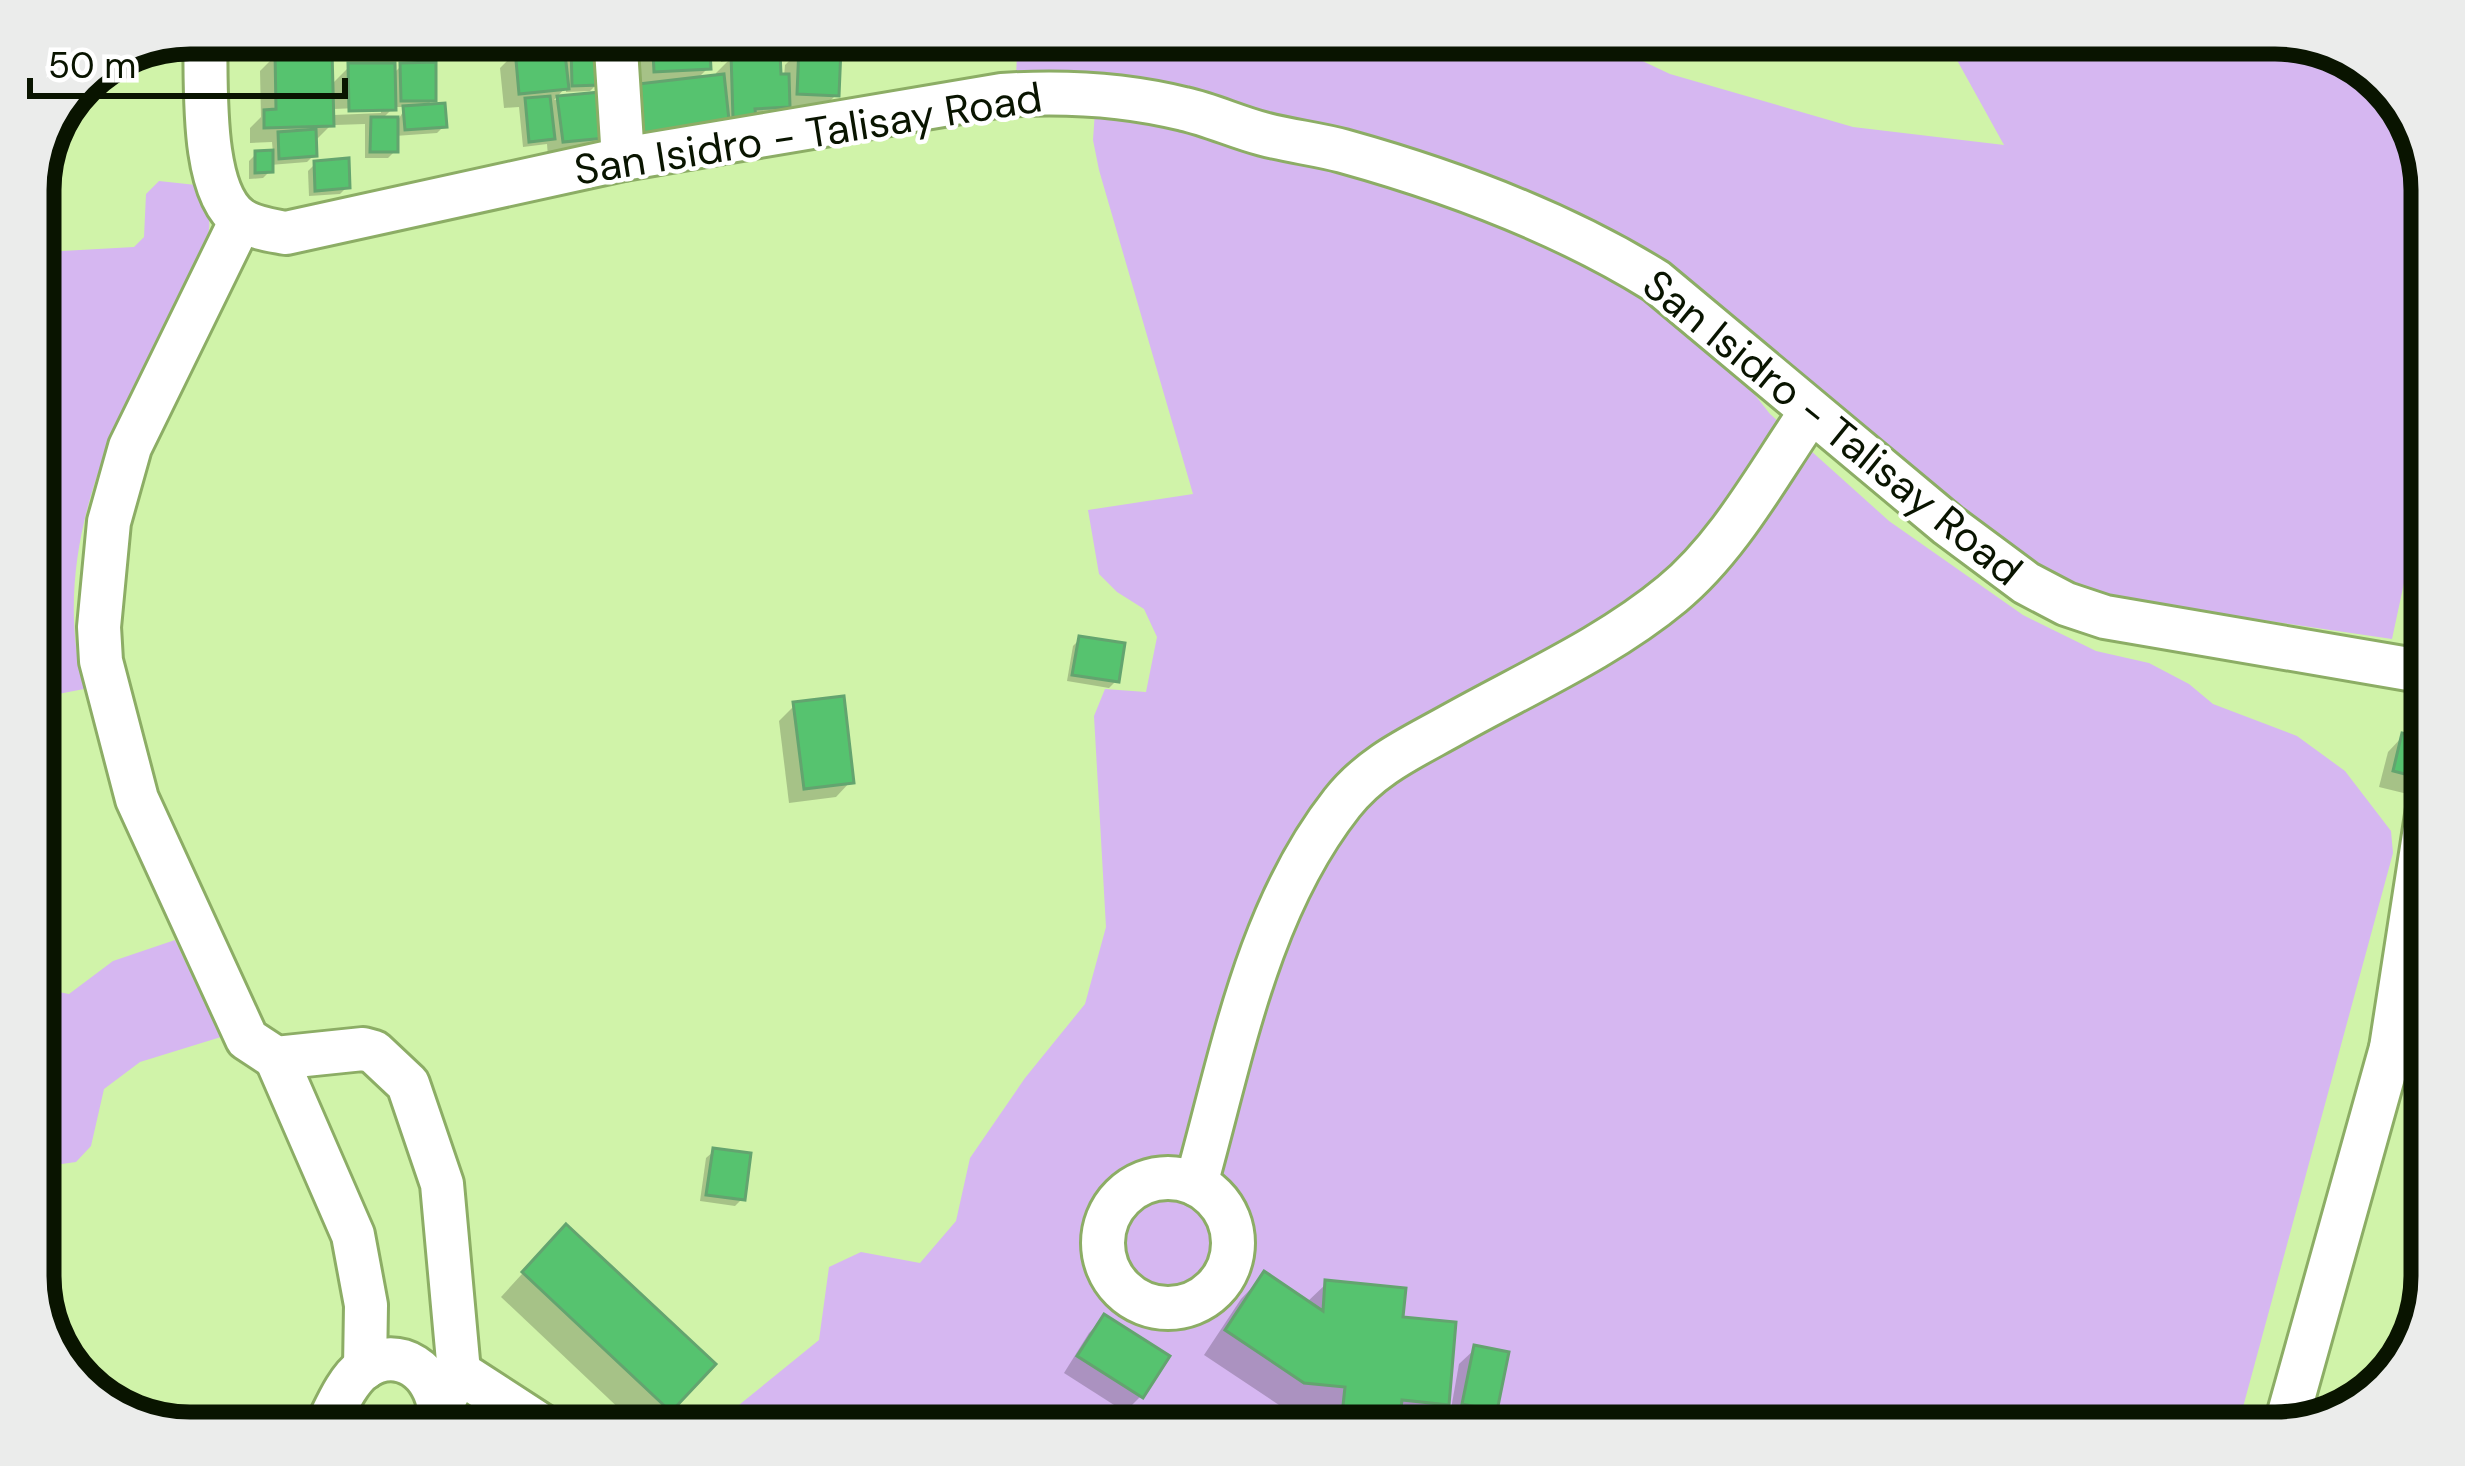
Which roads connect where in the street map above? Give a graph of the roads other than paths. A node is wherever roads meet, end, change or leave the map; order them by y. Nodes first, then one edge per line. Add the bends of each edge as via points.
1 (206, 54) edge
2 (616, 54) edge
3 (623, 159) junction
4 (241, 220) junction
5 (1810, 413) junction
6 (2411, 670) edge
7 (2411, 1052) edge
8 (276, 1058) junction
9 (1196, 1184) dead end
10 (365, 1368) junction
11 (459, 1372) junction
12 (2291, 1411) edge
13 (334, 1412) edge
14 (435, 1412) edge
15 (438, 1412) edge
16 (521, 1412) edge

1 - 4 street via 214,168
2 - 3 street
3 - 4 street, San Isidro - Talisay Road via 298,233
3 - 5 street, San Isidro - Talisay Road via 1002,95 1061,92 1185,109 1424,175 1626,262 1698,312
4 - 8 street via 130,447 109,522 101,661 137,799 247,1039
5 - 6 street, San Isidro - Talisay Road via 2026,583 2066,604
5 - 9 street via 1731,528 1672,594 1396,753 1342,803 1269,934
7 - 12 street
8 - 10 street via 353,1234 366,1305
8 - 11 street via 363,1048 408,1084 442,1184
10 - 13 street
10 - 14 street via 394,1359 422,1370 438,1395
11 - 15 street
11 - 16 street

